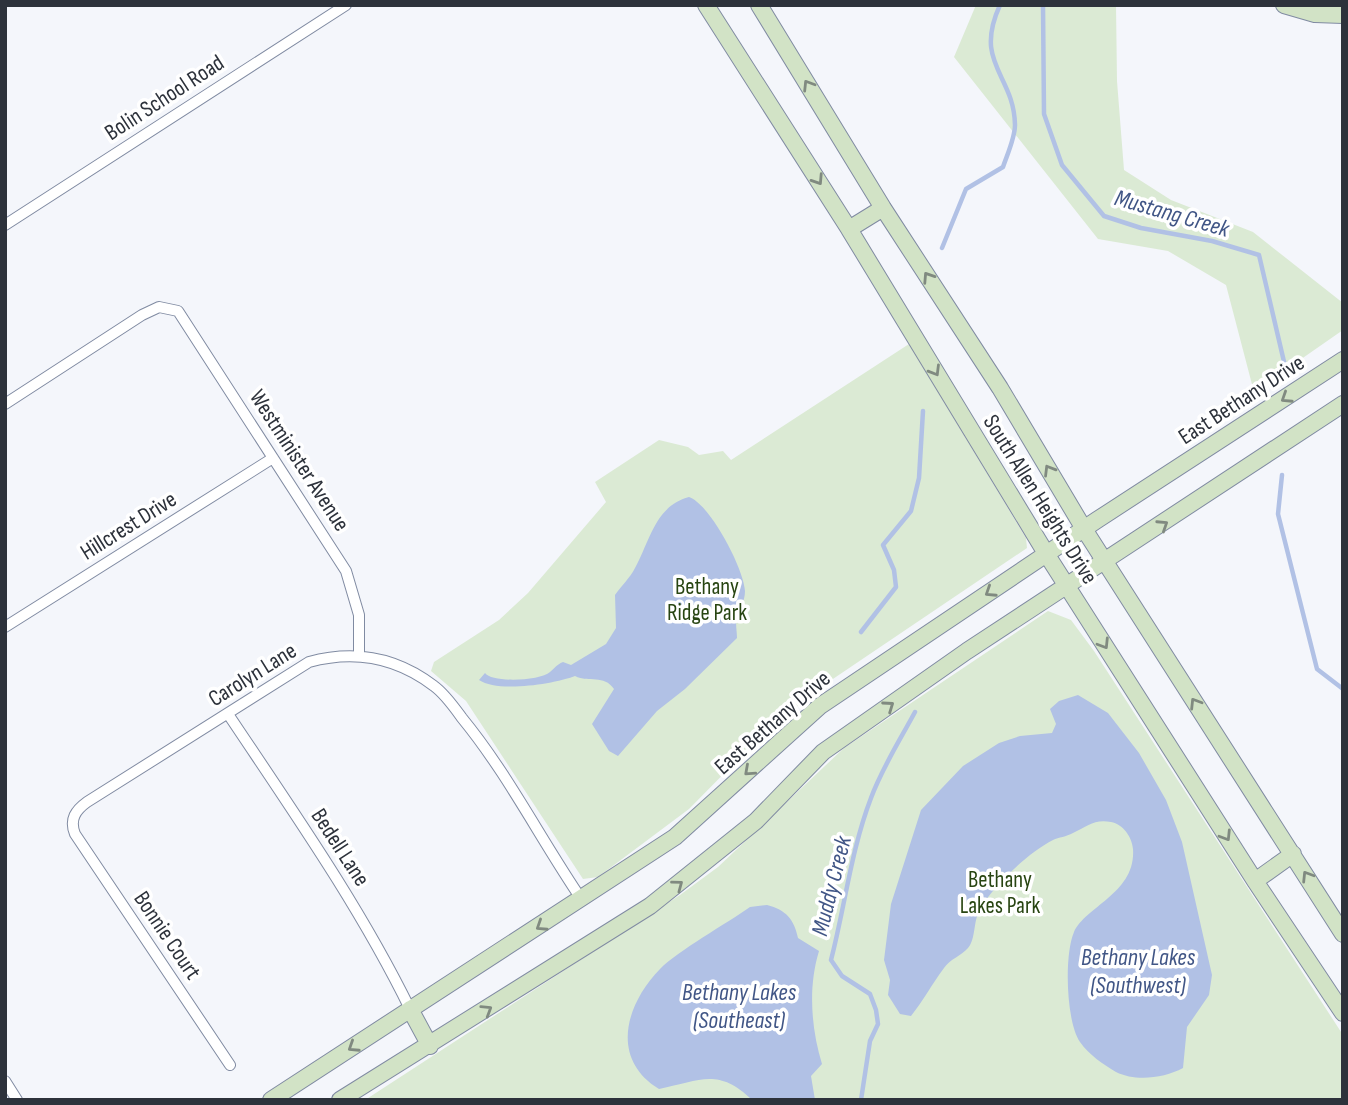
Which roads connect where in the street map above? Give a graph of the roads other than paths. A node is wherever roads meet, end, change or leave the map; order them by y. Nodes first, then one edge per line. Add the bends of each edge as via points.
1 (346, 5) edge
2 (706, 5) edge
3 (759, 5) edge
4 (1284, 5) edge
5 (1343, 15) edge
6 (883, 208) junction
7 (5, 225) edge
8 (849, 229) junction
9 (1343, 360) edge
10 (5, 404) edge
11 (1343, 404) edge
12 (273, 458) junction
13 (1084, 529) junction
14 (1047, 555) junction
15 (1106, 563) junction
16 (1067, 586) junction
17 (5, 627) edge
18 (359, 654) junction
19 (228, 714) junction
20 (72, 828) joint
21 (1293, 854) junction
22 (1255, 881) junction
23 (582, 900) junction
24 (1343, 934) edge
25 (410, 1009) junction
26 (1343, 1013) edge
27 (429, 1046) junction
28 (230, 1065) dead end
29 (5, 1081) edge
30 (17, 1100) edge
31 (271, 1100) edge
32 (341, 1100) edge

1 - 7 street, Bolin School Road
2 -> 8 main road, South Allen Heights Drive
6 -> 3 main road, South Allen Heights Drive
4 - 5 main road via 1315,14
6 - 8 main road
13 -> 6 main road, South Allen Heights Drive via 1000,388
8 -> 14 main road, South Allen Heights Drive
9 -> 13 main road, East Bethany Drive
10 - 12 street, Westminister Avenue via 142,315 167,307 184,316
15 -> 11 main road
12 - 17 street, Hillcrest Drive
12 - 18 street, Westminister Avenue via 346,572 359,615
13 - 14 main road, East Bethany Drive
13 - 15 main road, South Allen Heights Drive
14 - 16 main road, South Allen Heights Drive
14 -> 23 main road, East Bethany Drive via 820,706 675,837
15 - 16 main road
21 -> 15 main road, South Allen Heights Drive
16 -> 22 main road, South Allen Heights Drive
27 -> 16 main road via 650,906 756,821 823,752
18 - 19 street, Carolyn Lane via 309,662
18 - 23 street, Carolyn Lane via 380,659 435,686 491,758
19 - 20 street, Carolyn Lane via 87,802 75,812
19 - 25 street, Bedell Lane via 331,869 384,955
20 - 28 street, Bonnie Court
21 - 22 main road
24 -> 21 main road, South Allen Heights Drive
22 - 26 main road, South Allen Heights Drive
23 -> 25 main road, East Bethany Drive
25 - 27 main road
25 -> 31 main road, East Bethany Drive
27 - 32 main road
29 - 30 street

